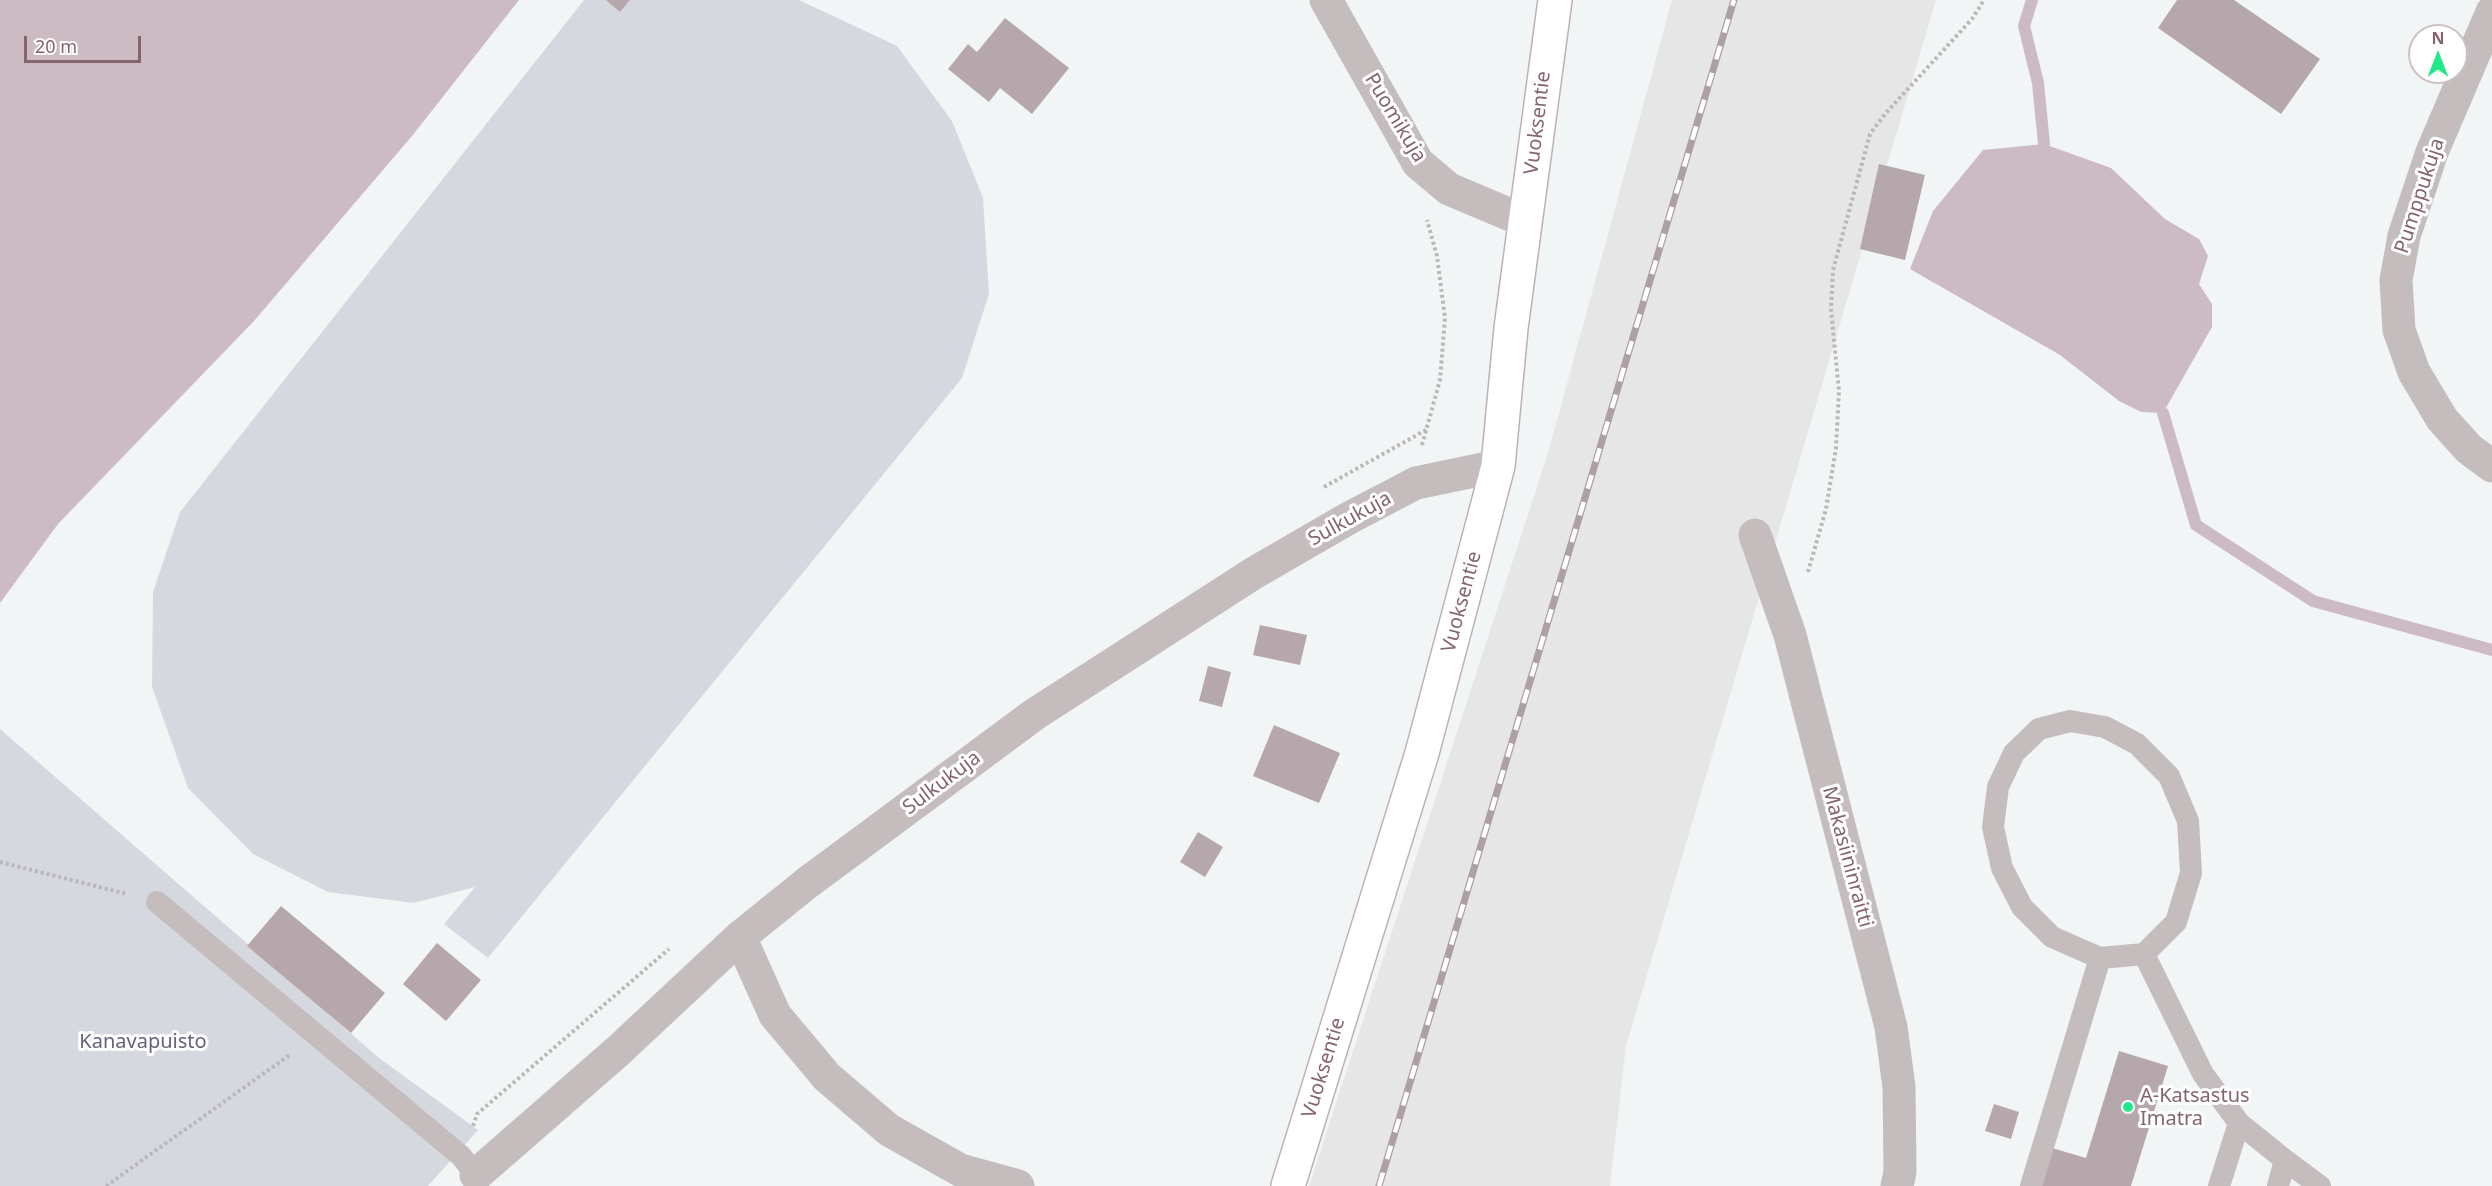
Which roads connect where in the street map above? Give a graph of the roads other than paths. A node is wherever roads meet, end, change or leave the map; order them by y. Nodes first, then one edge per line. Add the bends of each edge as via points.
1 (1326, 0) edge
2 (1555, 0) edge
3 (2492, 12) edge
4 (1525, 220) junction
5 (1498, 466) junction
6 (2492, 466) edge
7 (1755, 535) dead end
8 (157, 902) road end
9 (740, 937) junction
10 (2144, 954) junction
11 (2100, 957) junction
12 (2239, 1123) junction
13 (2285, 1160) junction
14 (476, 1175) joint
15 (1018, 1186) edge
16 (1288, 1186) edge
17 (1897, 1186) edge
18 (2031, 1186) edge
19 (2219, 1186) edge
20 (2278, 1186) edge
21 (2320, 1186) edge

1 - 4 street, Puomikuja via 1418,163 1449,189
2 - 4 street, Vuoksentie
3 - 6 street, Pumppukuja via 2432,152 2404,236 2396,280 2399,330 2414,372 2442,419 2469,449
4 - 5 street, Vuoksentie
5 - 9 street, Sulkukuja via 1416,483 1254,573 1035,714
5 - 16 street, Vuoksentie via 1422,753
7 - 17 street, Makasiininraitti via 1790,635 1891,1027 1899,1087
8 - 14 lane via 461,1156
9 - 14 street, Sulkukuja
9 - 15 street via 775,1015 827,1077 889,1130 960,1170
10 - 11 lane
10 - 11 lane via 2176,922 2191,873 2188,820 2169,776 2137,744 2105,727 2070,721 2039,729 2014,753 1998,787 1993,827 2002,867 2022,907 2052,937
10 - 12 lane via 2203,1074
11 - 18 lane
12 - 13 lane
12 - 19 lane
13 - 20 lane
13 - 21 lane

